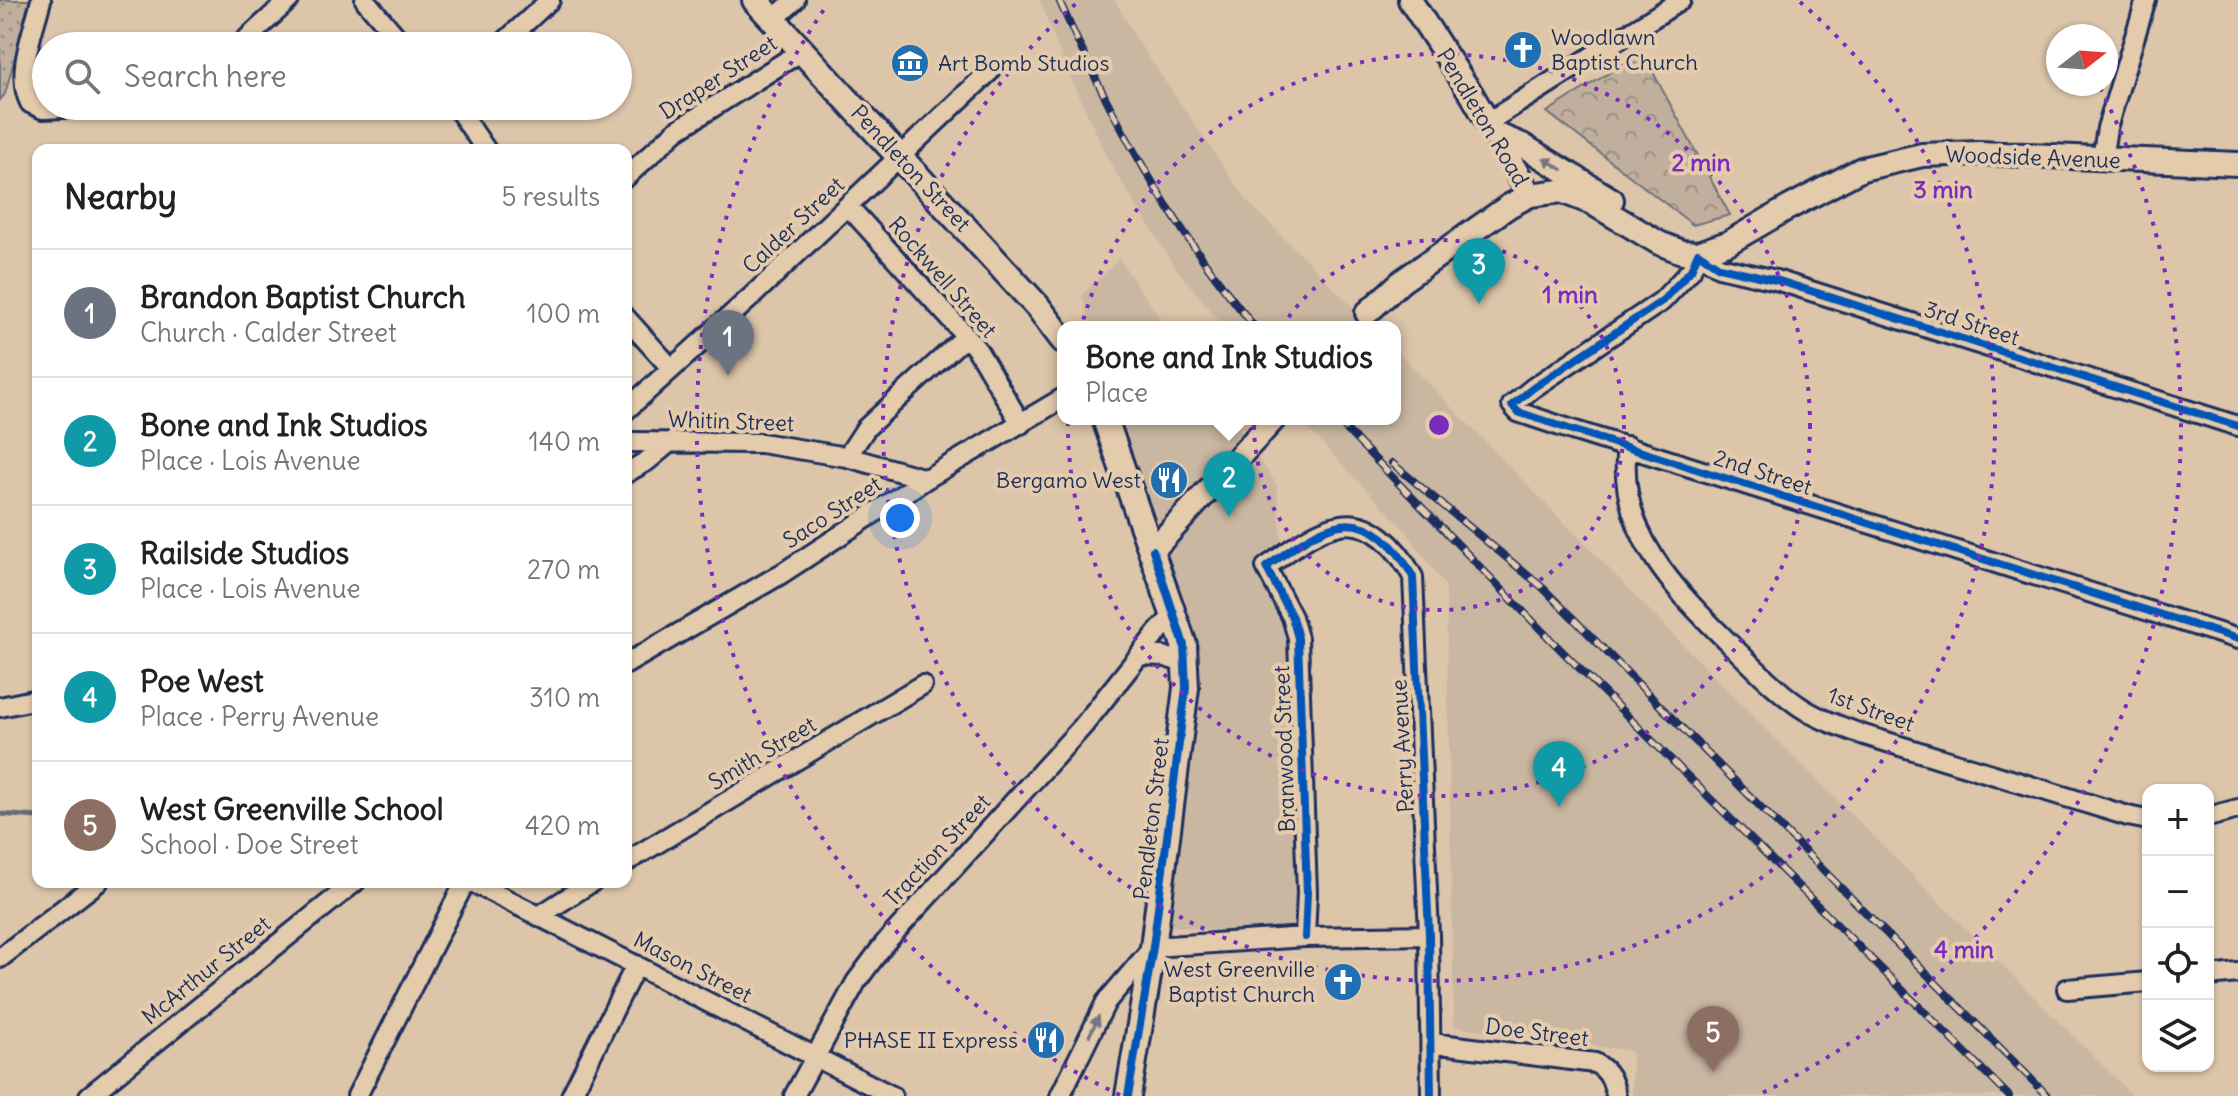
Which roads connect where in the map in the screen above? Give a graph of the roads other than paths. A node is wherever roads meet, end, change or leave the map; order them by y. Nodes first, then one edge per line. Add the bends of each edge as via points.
1 (41, 0) edge
2 (289, 0) edge
3 (365, 0) edge
4 (550, 0) edge
5 (755, 0) edge
6 (795, 0) edge
7 (1410, 0) edge
8 (1681, 0) edge
9 (2143, 1) edge
10 (773, 20) junction
11 (33, 32) edge
12 (254, 32) edge
13 (392, 32) edge
14 (515, 32) edge
15 (32, 38) edge
16 (802, 51) junction
17 (990, 71) dead end
18 (32, 104) edge
19 (466, 120) edge
20 (1492, 128) junction
21 (482, 144) edge
22 (901, 157) junction
23 (2102, 159) junction
24 (2238, 164) edge
25 (632, 171) edge
26 (1530, 195) junction
27 (848, 206) junction
28 (1659, 243) junction
29 (1698, 253) junction
30 (1367, 313) dead end
31 (632, 325) edge
32 (1057, 332) edge
33 (966, 336) junction
34 (671, 368) junction
35 (1057, 402) edge
36 (632, 404) edge
37 (1021, 424) junction
38 (1107, 425) edge
39 (1268, 425) edge
40 (2238, 426) edge
41 (632, 442) edge
42 (670, 442) junction
43 (1627, 446) junction
44 (847, 457) junction
45 (632, 469) edge
46 (926, 479) junction
47 (1153, 550) junction
48 (1266, 567) joint
49 (1173, 616) junction
50 (2238, 639) edge
51 (1141, 655) junction
52 (632, 661) edge
53 (1186, 664) junction
54 (922, 685) dead end
55 (32, 700) edge
56 (0, 707) edge
57 (2238, 809) edge
58 (2214, 815) edge
59 (2142, 819) edge
60 (632, 858) edge
61 (90, 888) edge
62 (348, 888) edge
63 (462, 888) edge
64 (484, 888) edge
65 (583, 888) edge
66 (539, 916) junction
67 (1429, 935) junction
68 (1305, 937) junction
69 (1153, 947) junction
70 (0, 958) edge
71 (636, 965) junction
72 (2238, 973) edge
73 (2214, 975) edge
74 (2142, 983) edge
75 (2067, 989) dead end
76 (1432, 1043) junction
77 (815, 1056) junction
78 (89, 1096) edge
79 (357, 1096) edge
80 (571, 1096) edge
81 (794, 1096) edge
82 (892, 1096) edge
83 (1060, 1096) edge
84 (1128, 1096) edge
85 (1431, 1096) edge
86 (1616, 1096) edge

1 - 11 street
2 - 12 street
3 - 13 street
4 - 14 street
5 - 10 main road, Pendleton Street
6 - 10 street, Draper Street
7 - 20 street, Pendleton Road
8 - 20 street
9 - 23 street
10 - 16 main road, Pendleton Street
15 - 18 street via 25,67
16 - 22 main road, Pendleton Street
16 - 25 street, Draper Street via 677,130
17 - 22 street, Calder Street
19 - 21 street
20 - 26 street, Pendleton Road
28 -> 20 street via 1621,205
22 - 27 street, Calder Street
22 - 32 main road, Pendleton Street
23 - 24 street, Woodside Avenue
23 - 29 street, Woodside Avenue via 1979,153 1887,161 1840,179 1728,243
26 - 28 street via 1561,191
26 - 30 street via 1402,281
27 - 33 street, Rockwell Street
27 - 34 street, Calder Street
28 - 29 street
29 - 40 street, 3rd Street via 1719,267 1776,280
29 - 43 street, 2nd Street via 1691,270 1662,301 1512,405 1518,412
31 - 34 street
33 - 37 street, Rockwell Street
33 - 44 street via 866,428
34 - 36 street, Calder Street
35 - 37 street, Saco Street
37 - 46 street, Saco Street
38 - 47 main road, Pendleton Street
39 - 47 street
41 - 42 street, Whitin Street
42 - 44 street, Whitin Street via 761,443
42 - 45 street
43 - 50 street, 2nd Street
43 - 59 street, 1st Street via 1629,502 1658,566 1707,622 1801,708 1861,734
44 - 46 street, Whitin Street
46 - 52 street, Saco Street via 781,574
47 - 49 main road, Pendleton Street
48 - 67 street, Perry Avenue via 1337,525 1358,525 1391,542 1413,577
48 - 68 street, Branwood Street via 1298,638
49 - 51 street, Traction Street
49 - 53 main road, Pendleton Street
51 - 53 street
51 - 77 street, Traction Street via 885,943 856,982
53 - 69 main road, Pendleton Street
54 - 60 street, Smith Street
55 - 56 street
57 - 58 street
61 - 70 street
62 - 78 street, McArthur Street
63 - 79 street
64 - 66 street, Mason Street
65 - 66 street
66 - 71 street, Mason Street
67 - 68 street
67 - 76 street, Perry Avenue
68 - 69 street
83 -> 69 street via 1106,1002
69 - 84 main road, Pendleton Street
71 - 77 street, Mason Street
71 - 80 street
72 - 73 street
74 - 75 street
76 - 85 street, Perry Avenue
76 - 86 street, Doe Street via 1595,1063 1605,1068
77 - 81 street, Traction Street
77 - 82 street, Mason Street

